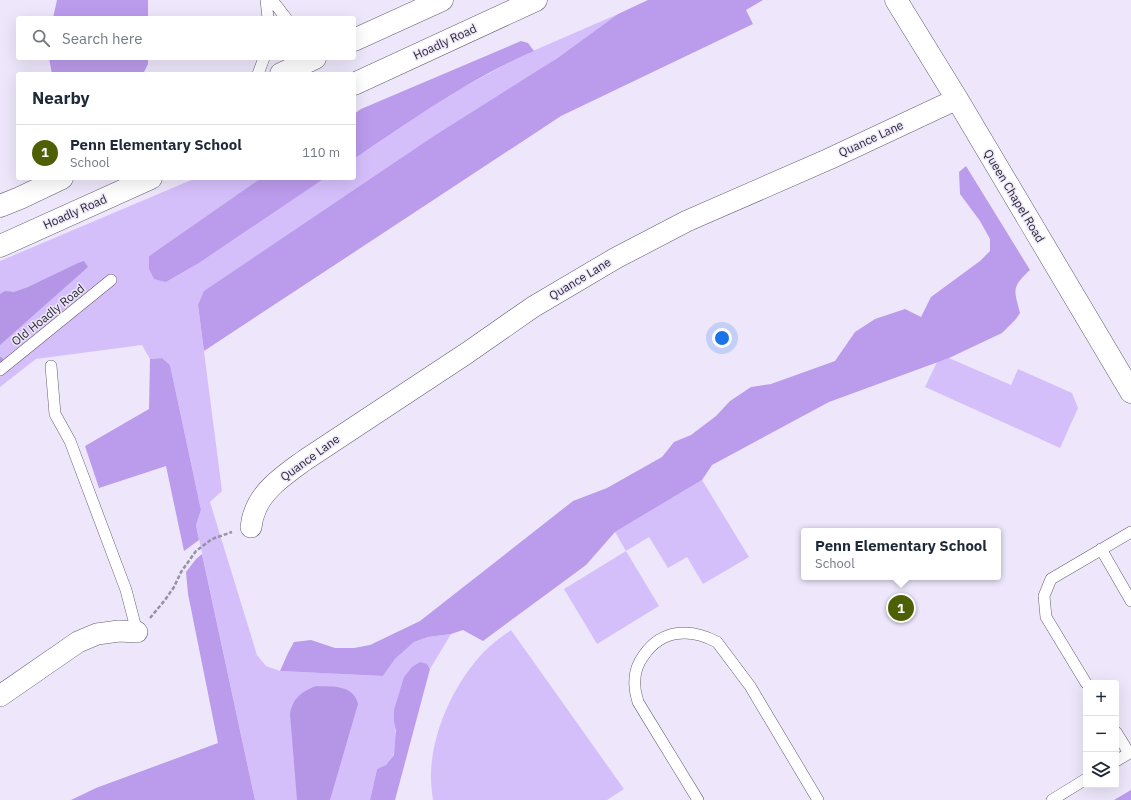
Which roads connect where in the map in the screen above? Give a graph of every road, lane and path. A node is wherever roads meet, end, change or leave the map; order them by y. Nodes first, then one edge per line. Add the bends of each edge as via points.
1 (266, 0) edge
2 (272, 0) edge
3 (442, 0) edge
4 (536, 0) edge
5 (896, 0) edge
6 (268, 16) edge
7 (284, 16) edge
8 (378, 29) junction
9 (356, 30) edge
10 (356, 39) edge
11 (263, 60) edge
12 (312, 60) edge
13 (259, 72) edge
14 (285, 72) edge
15 (356, 83) edge
16 (957, 99) junction
17 (58, 180) edge
18 (147, 180) edge
19 (0, 206) edge
20 (0, 246) edge
21 (111, 280) dead end
22 (51, 366) dead end
23 (0, 370) edge
24 (1131, 392) edge
25 (251, 527) joint
26 (1131, 532) edge
27 (1101, 549) junction
28 (1131, 601) edge
29 (137, 632) junction
30 (1084, 680) edge
31 (0, 696) edge
32 (1119, 736) edge
33 (1130, 752) edge
34 (1119, 759) edge
35 (1083, 781) edge
36 (698, 800) edge
37 (818, 800) edge
38 (1052, 800) edge

1 - 6 lane
2 - 7 lane
3 - 8 main road
4 - 15 main road, Hoadly Road
5 - 16 main road, Queen Chapel Road
8 - 9 lane
8 - 10 main road
11 - 13 lane
12 - 14 main road
16 - 24 main road, Queen Chapel Road
16 - 25 street, Quance Lane via 687,221 616,258 533,307 284,476 267,491 254,514
17 - 19 main road
18 - 20 main road, Hoadly Road
21 - 23 lane, Old Hoadly Road
22 - 29 lane via 55,414 70,441 124,583
25 - 29 path via 212,539 196,551 165,600
26 - 27 lane
27 - 28 lane
27 - 30 lane via 1051,579 1044,596 1046,617
29 - 31 street via 97,634 78,642
32 - 33 lane
33 - 34 lane
35 - 38 lane
36 - 37 lane via 638,702 635,687 636,671 649,647 662,638 675,634 693,634 717,642 750,686

